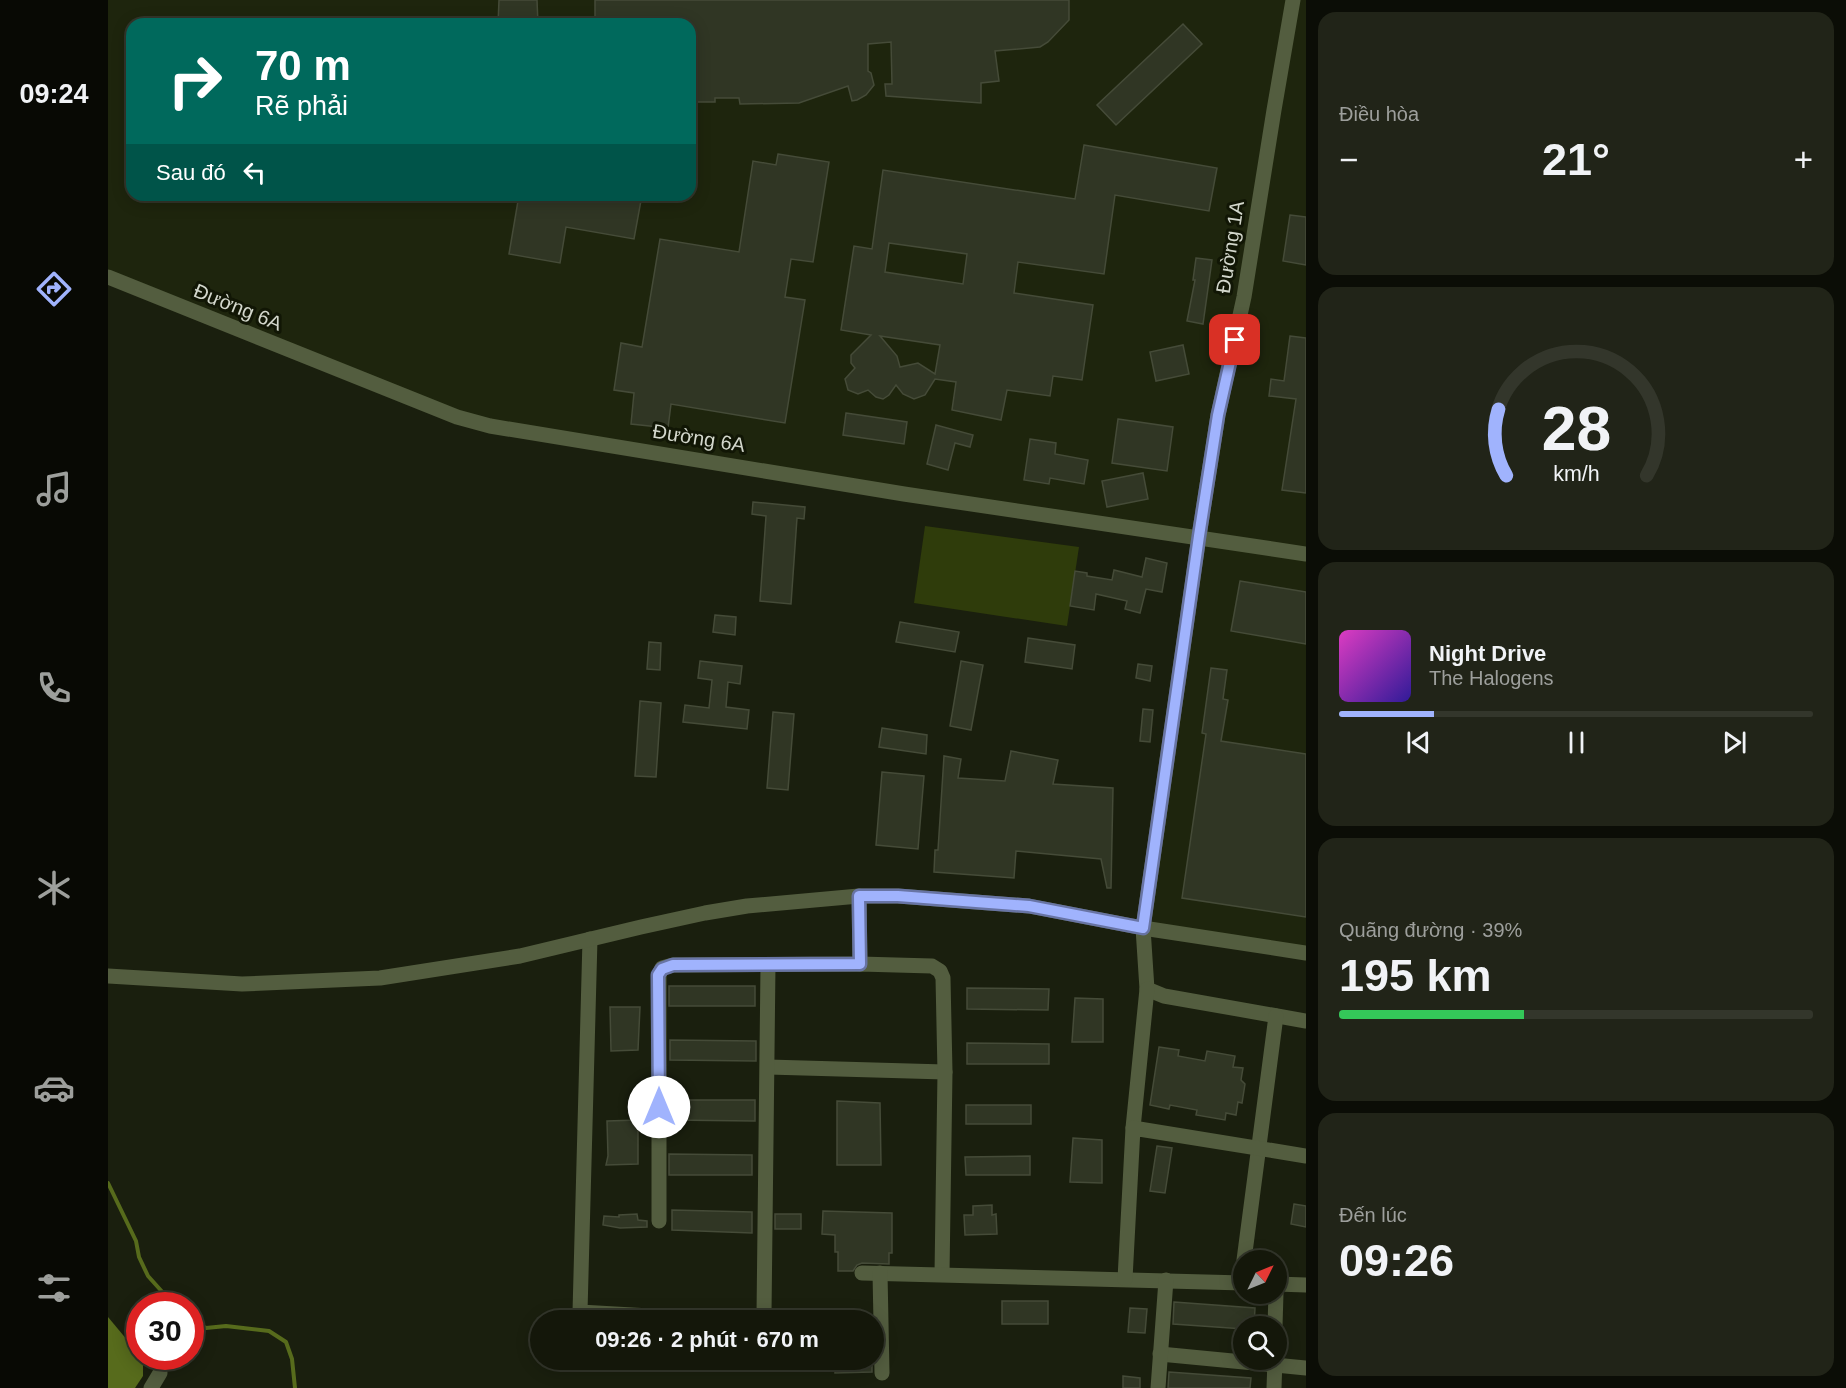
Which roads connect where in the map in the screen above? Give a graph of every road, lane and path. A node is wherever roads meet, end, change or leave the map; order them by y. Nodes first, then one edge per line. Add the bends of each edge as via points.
1 (1293, 0) edge
2 (1301, 0) edge
3 (1306, 1) edge
4 (108, 277) edge
5 (1199, 536) junction
6 (1306, 554) edge
7 (859, 896) junction
8 (1143, 928) junction
9 (590, 939) junction
10 (1306, 952) edge
11 (860, 964) junction
12 (768, 965) junction
13 (108, 976) edge
14 (1147, 989) junction
15 (1276, 1016) junction
16 (1306, 1021) edge
17 (768, 1067) junction
18 (945, 1072) junction
19 (1133, 1128) junction
20 (1257, 1148) junction
21 (1306, 1156) edge
22 (659, 1221) dead end
23 (1245, 1250) edge
24 (862, 1273) dead end
25 (880, 1273) junction
26 (942, 1274) junction
27 (1125, 1279) junction
28 (1166, 1280) junction
29 (1233, 1283) edge
30 (1287, 1284) edge
31 (1306, 1285) edge
32 (580, 1310) edge
33 (764, 1310) edge
34 (1160, 1354) junction
35 (1233, 1359) edge
36 (1287, 1364) edge
37 (1306, 1368) edge
38 (1274, 1370) edge
39 (160, 1373) dead end
40 (882, 1373) dead end
41 (151, 1388) edge
42 (1158, 1388) edge
43 (1274, 1388) edge

1 - 5 street, Đường 1A via 1244,297 1218,415
2 - 3 street
4 - 5 street, Đường 6A via 457,417 490,426 904,494
5 - 6 street, Đường 6A
5 - 8 street, Đường 1A
7 - 8 street via 1029,906
7 - 9 street via 747,906
7 - 11 street
8 - 10 street
8 - 14 street, Đường 1A
9 - 13 street via 520,956 380,978 242,984
9 - 32 street
11 - 12 street
11 - 18 street via 932,966 940,971
12 - 17 street
12 - 22 street via 673,965 658,975
14 - 15 street via 1164,996
14 - 19 street, Đường 1A
15 - 16 street
15 - 20 street
17 - 18 street
17 - 33 street
18 - 26 street
19 - 20 street
19 - 27 street, Đường 1A
20 - 21 street
20 - 23 street
24 - 25 street
25 - 26 street
25 - 40 street
26 - 27 street
27 - 28 street
28 - 29 street
28 - 34 street
30 - 31 street
34 - 35 street
34 - 42 street
36 - 37 street
38 - 43 street
39 - 41 street

